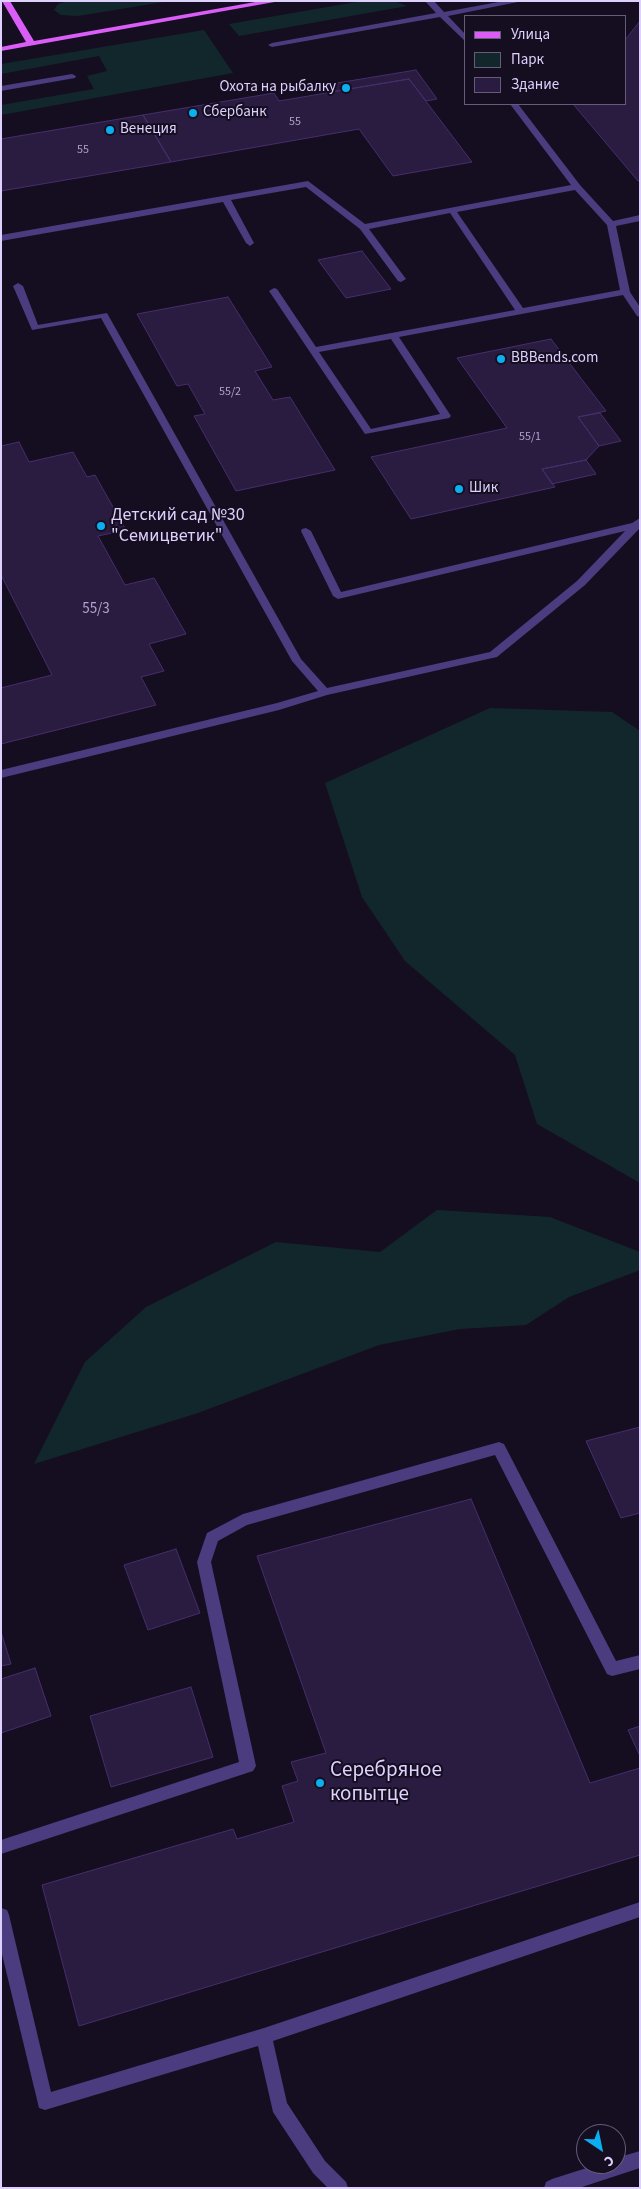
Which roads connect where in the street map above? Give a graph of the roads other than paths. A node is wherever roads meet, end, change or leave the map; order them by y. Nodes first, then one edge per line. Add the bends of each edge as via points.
1 (6, 1) edge
2 (276, 1) edge
3 (429, 1) edge
4 (518, 1) edge
5 (442, 15) junction
6 (463, 37) edge
7 (31, 43) junction
8 (272, 45) dead end
9 (1, 48) edge
10 (72, 76) dead end
11 (1, 89) edge
12 (515, 105) edge
13 (577, 187) junction
14 (225, 198) junction
15 (454, 212) junction
16 (640, 218) edge
17 (611, 224) junction
18 (363, 227) junction
19 (1, 238) edge
20 (250, 243) dead end
21 (401, 279) dead end
22 (18, 286) dead end
23 (274, 291) dead end
24 (625, 292) junction
25 (520, 311) junction
26 (640, 314) edge
27 (393, 335) junction
28 (315, 350) junction
29 (639, 524) edge
30 (306, 531) dead end
31 (325, 692) junction
32 (1, 774) edge
33 (640, 1662) edge
34 (1, 1847) edge
35 (640, 1909) edge
36 (1, 1915) edge
37 (264, 2036) junction
38 (640, 2158) edge
39 (340, 2188) edge
40 (552, 2188) edge

1 - 7 main road
2 - 7 main road
3 - 5 lane
4 - 5 lane
5 - 6 lane
5 - 8 lane
7 - 9 main road
10 - 11 lane
12 - 13 lane
13 - 15 lane
13 - 17 lane
14 - 18 lane via 308,184
14 - 19 lane
14 - 20 lane
15 - 18 lane
15 - 25 lane
16 - 17 lane
17 - 24 lane
18 - 21 lane
22 - 31 lane via 35,328 104,315 297,660
23 - 28 lane
24 - 25 lane
24 - 26 lane
25 - 27 lane
27 - 28 lane
27 - 28 lane via 446,416 368,432
29 - 30 lane via 338,596
29 - 31 lane via 582,583 493,654
31 - 32 lane
33 - 34 lane via 612,1669 499,1448 243,1520 212,1537 204,1562 248,1766
35 - 37 lane
36 - 37 lane via 45,2102
37 - 39 lane via 279,2106 319,2167
38 - 40 lane

